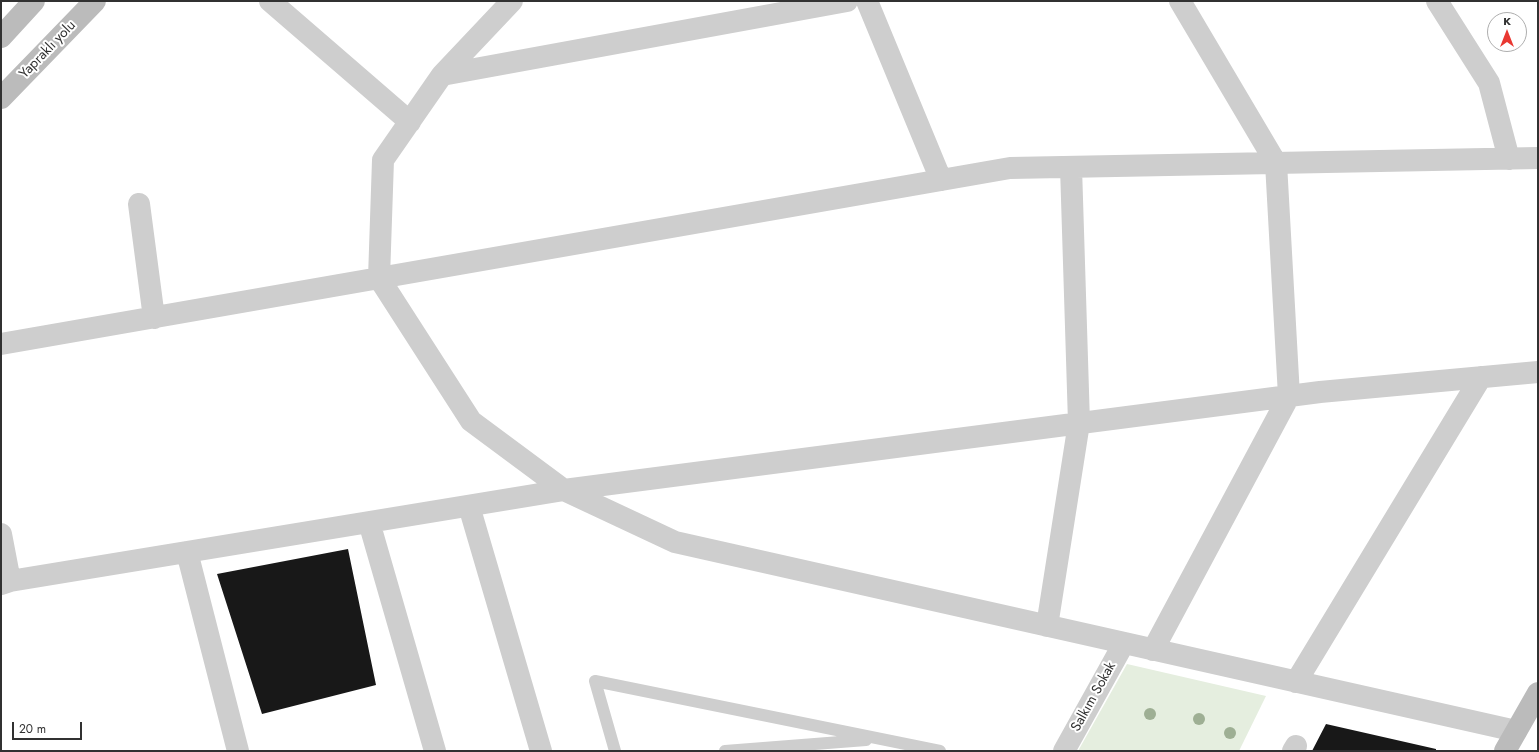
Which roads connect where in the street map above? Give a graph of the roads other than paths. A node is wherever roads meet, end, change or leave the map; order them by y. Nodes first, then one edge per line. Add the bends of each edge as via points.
1 (34, 1) edge
2 (95, 1) edge
3 (270, 1) edge
4 (512, 1) edge
5 (847, 1) edge
6 (867, 1) edge
7 (1180, 1) edge
8 (1437, 1) edge
9 (1, 37) edge
10 (442, 75) junction
11 (1, 98) edge
12 (410, 122) junction
13 (1538, 158) edge
14 (1509, 159) junction
15 (1276, 163) junction
16 (1071, 167) junction
17 (941, 180) junction
18 (139, 204) dead end
19 (379, 278) junction
20 (154, 318) junction
21 (1, 344) edge
22 (1538, 372) edge
23 (1481, 377) junction
24 (1289, 396) junction
25 (1079, 424) junction
26 (564, 490) junction
27 (469, 506) junction
28 (369, 522) junction
29 (1, 534) edge
30 (187, 552) junction
31 (6, 582) edge
32 (1046, 626) junction
33 (1124, 643) junction
34 (1153, 650) junction
35 (1296, 682) junction
36 (1538, 693) edge
37 (1516, 731) junction
38 (881, 739) junction
39 (238, 751) edge
40 (435, 751) edge
41 (540, 751) edge
42 (615, 751) edge
43 (725, 751) edge
44 (940, 751) edge
45 (1064, 751) edge
46 (1505, 751) edge

1 - 9 main road
2 - 11 main road, Yapraklı yolu
3 - 12 street
4 - 10 street
5 - 10 street
6 - 17 street
7 - 15 street
8 - 14 street via 1489,83
10 - 12 street
12 - 19 street via 383,160
13 - 14 street
14 - 15 street
15 - 16 street
15 - 24 street
16 - 17 street via 1010,168
16 - 25 street
17 - 19 street
18 - 20 street
19 - 20 street
19 - 26 street via 471,421
20 - 21 street
22 - 23 street
23 - 24 street
23 - 35 street
24 - 25 street
24 - 34 street
25 - 26 street
25 - 32 street
26 - 27 street
26 - 32 street via 676,542
27 - 28 street
27 - 41 street
28 - 30 street
28 - 40 street
29 - 31 street
30 - 31 street
30 - 39 street
32 - 33 street
33 - 34 street
33 - 45 street, Salkım Sokak
34 - 35 street
35 - 37 street
36 - 37 main road
37 - 46 main road
38 - 42 lane via 595,681
38 - 43 lane
38 - 44 lane

